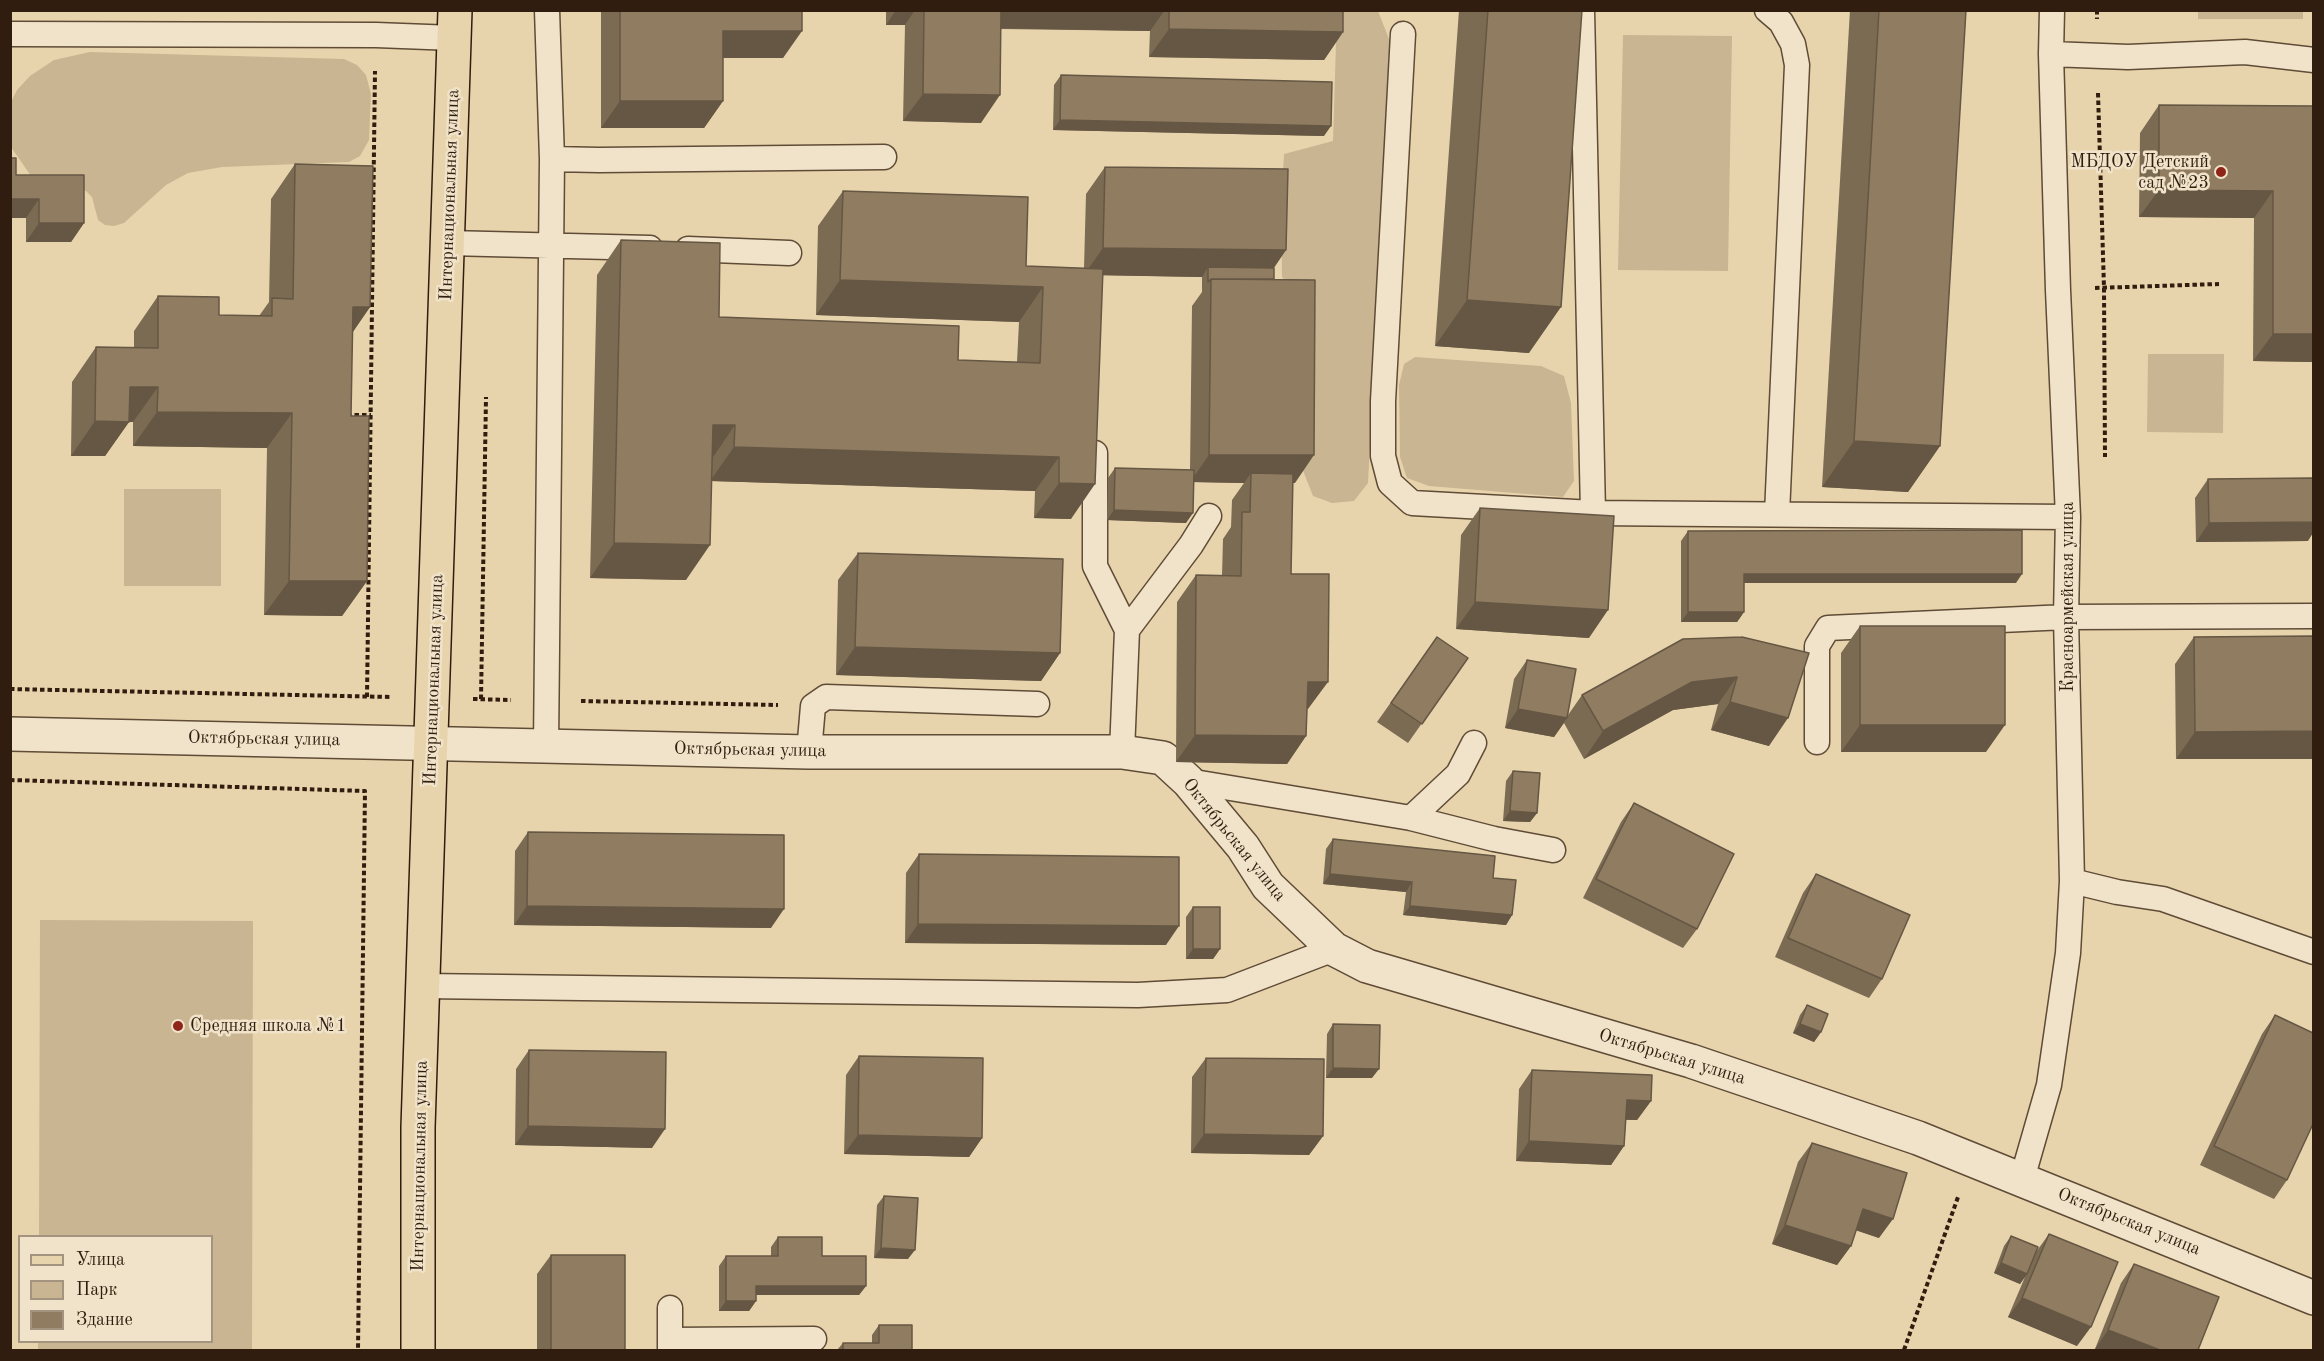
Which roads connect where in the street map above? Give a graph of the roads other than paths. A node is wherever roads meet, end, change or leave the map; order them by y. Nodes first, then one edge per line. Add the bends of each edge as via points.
1 (548, 10) edge
2 (1582, 10) edge
3 (1767, 10) edge
4 (2052, 10) edge
5 (455, 24) edge
6 (10, 34) edge
7 (1403, 34) dead end
8 (2051, 54) junction
9 (2313, 60) edge
10 (884, 157) dead end
11 (552, 159) junction
12 (448, 243) junction
13 (550, 245) junction
14 (789, 253) dead end
15 (1095, 426) edge
16 (1593, 513) junction
17 (1777, 514) junction
18 (1209, 516) dead end
19 (2068, 517) junction
20 (2313, 615) edge
21 (2066, 617) junction
22 (1127, 630) junction
23 (1037, 704) dead end
24 (10, 734) edge
25 (432, 742) junction
26 (1474, 742) dead end
27 (1817, 742) dead end
28 (546, 746) junction
29 (809, 752) junction
30 (1122, 752) junction
31 (1188, 781) junction
32 (1411, 818) junction
33 (1553, 850) dead end
34 (2072, 881) junction
35 (1334, 949) junction
36 (2313, 952) edge
37 (423, 986) junction
38 (2022, 1179) junction
39 (2313, 1298) edge
40 (670, 1308) dead end
41 (814, 1339) dead end
42 (670, 1345) edge
43 (418, 1350) edge

1 - 11 lane
2 - 16 lane
3 - 17 lane via 1781,22 1793,44 1797,65
4 - 8 lane, Красноармейская улица
5 - 6 lane via 376,35
5 - 12 main road, Интернациональная улица
7 - 16 lane via 1383,401 1383,456 1390,483 1412,503
8 - 9 lane via 2128,57 2245,52
8 - 19 lane, Красноармейская улица
10 - 11 lane
11 - 13 lane
12 - 13 lane
12 - 25 main road, Интернациональная улица
13 - 14 lane
13 - 28 lane
15 - 22 lane via 1095,566
16 - 17 lane
17 - 19 lane
18 - 22 lane
19 - 21 lane, Красноармейская улица
20 - 21 lane
21 - 27 lane via 1828,628 1817,646
21 - 34 lane, Красноармейская улица
22 - 30 lane
23 - 29 lane via 826,697 813,706
24 - 25 street, Октябрьская улица
25 - 28 street, Октябрьская улица
25 - 37 main road, Интернациональная улица
26 - 32 lane via 1458,774
28 - 29 street, Октябрьская улица
29 - 30 street, Октябрьская улица
30 - 31 street, Октябрьская улица via 1163,758
31 - 32 lane
31 - 35 street, Октябрьская улица via 1243,847 1268,886
32 - 33 lane
34 - 36 lane via 2163,899
34 - 38 lane, Красноармейская улица via 2068,953 2049,1085
35 - 37 lane via 1227,990 1138,994
35 - 38 street, Октябрьская улица via 1376,969 1690,1061 1918,1138
37 - 43 main road, Интернациональная улица via 418,1127
38 - 39 street, Октябрьская улица
40 - 42 lane
41 - 42 lane

